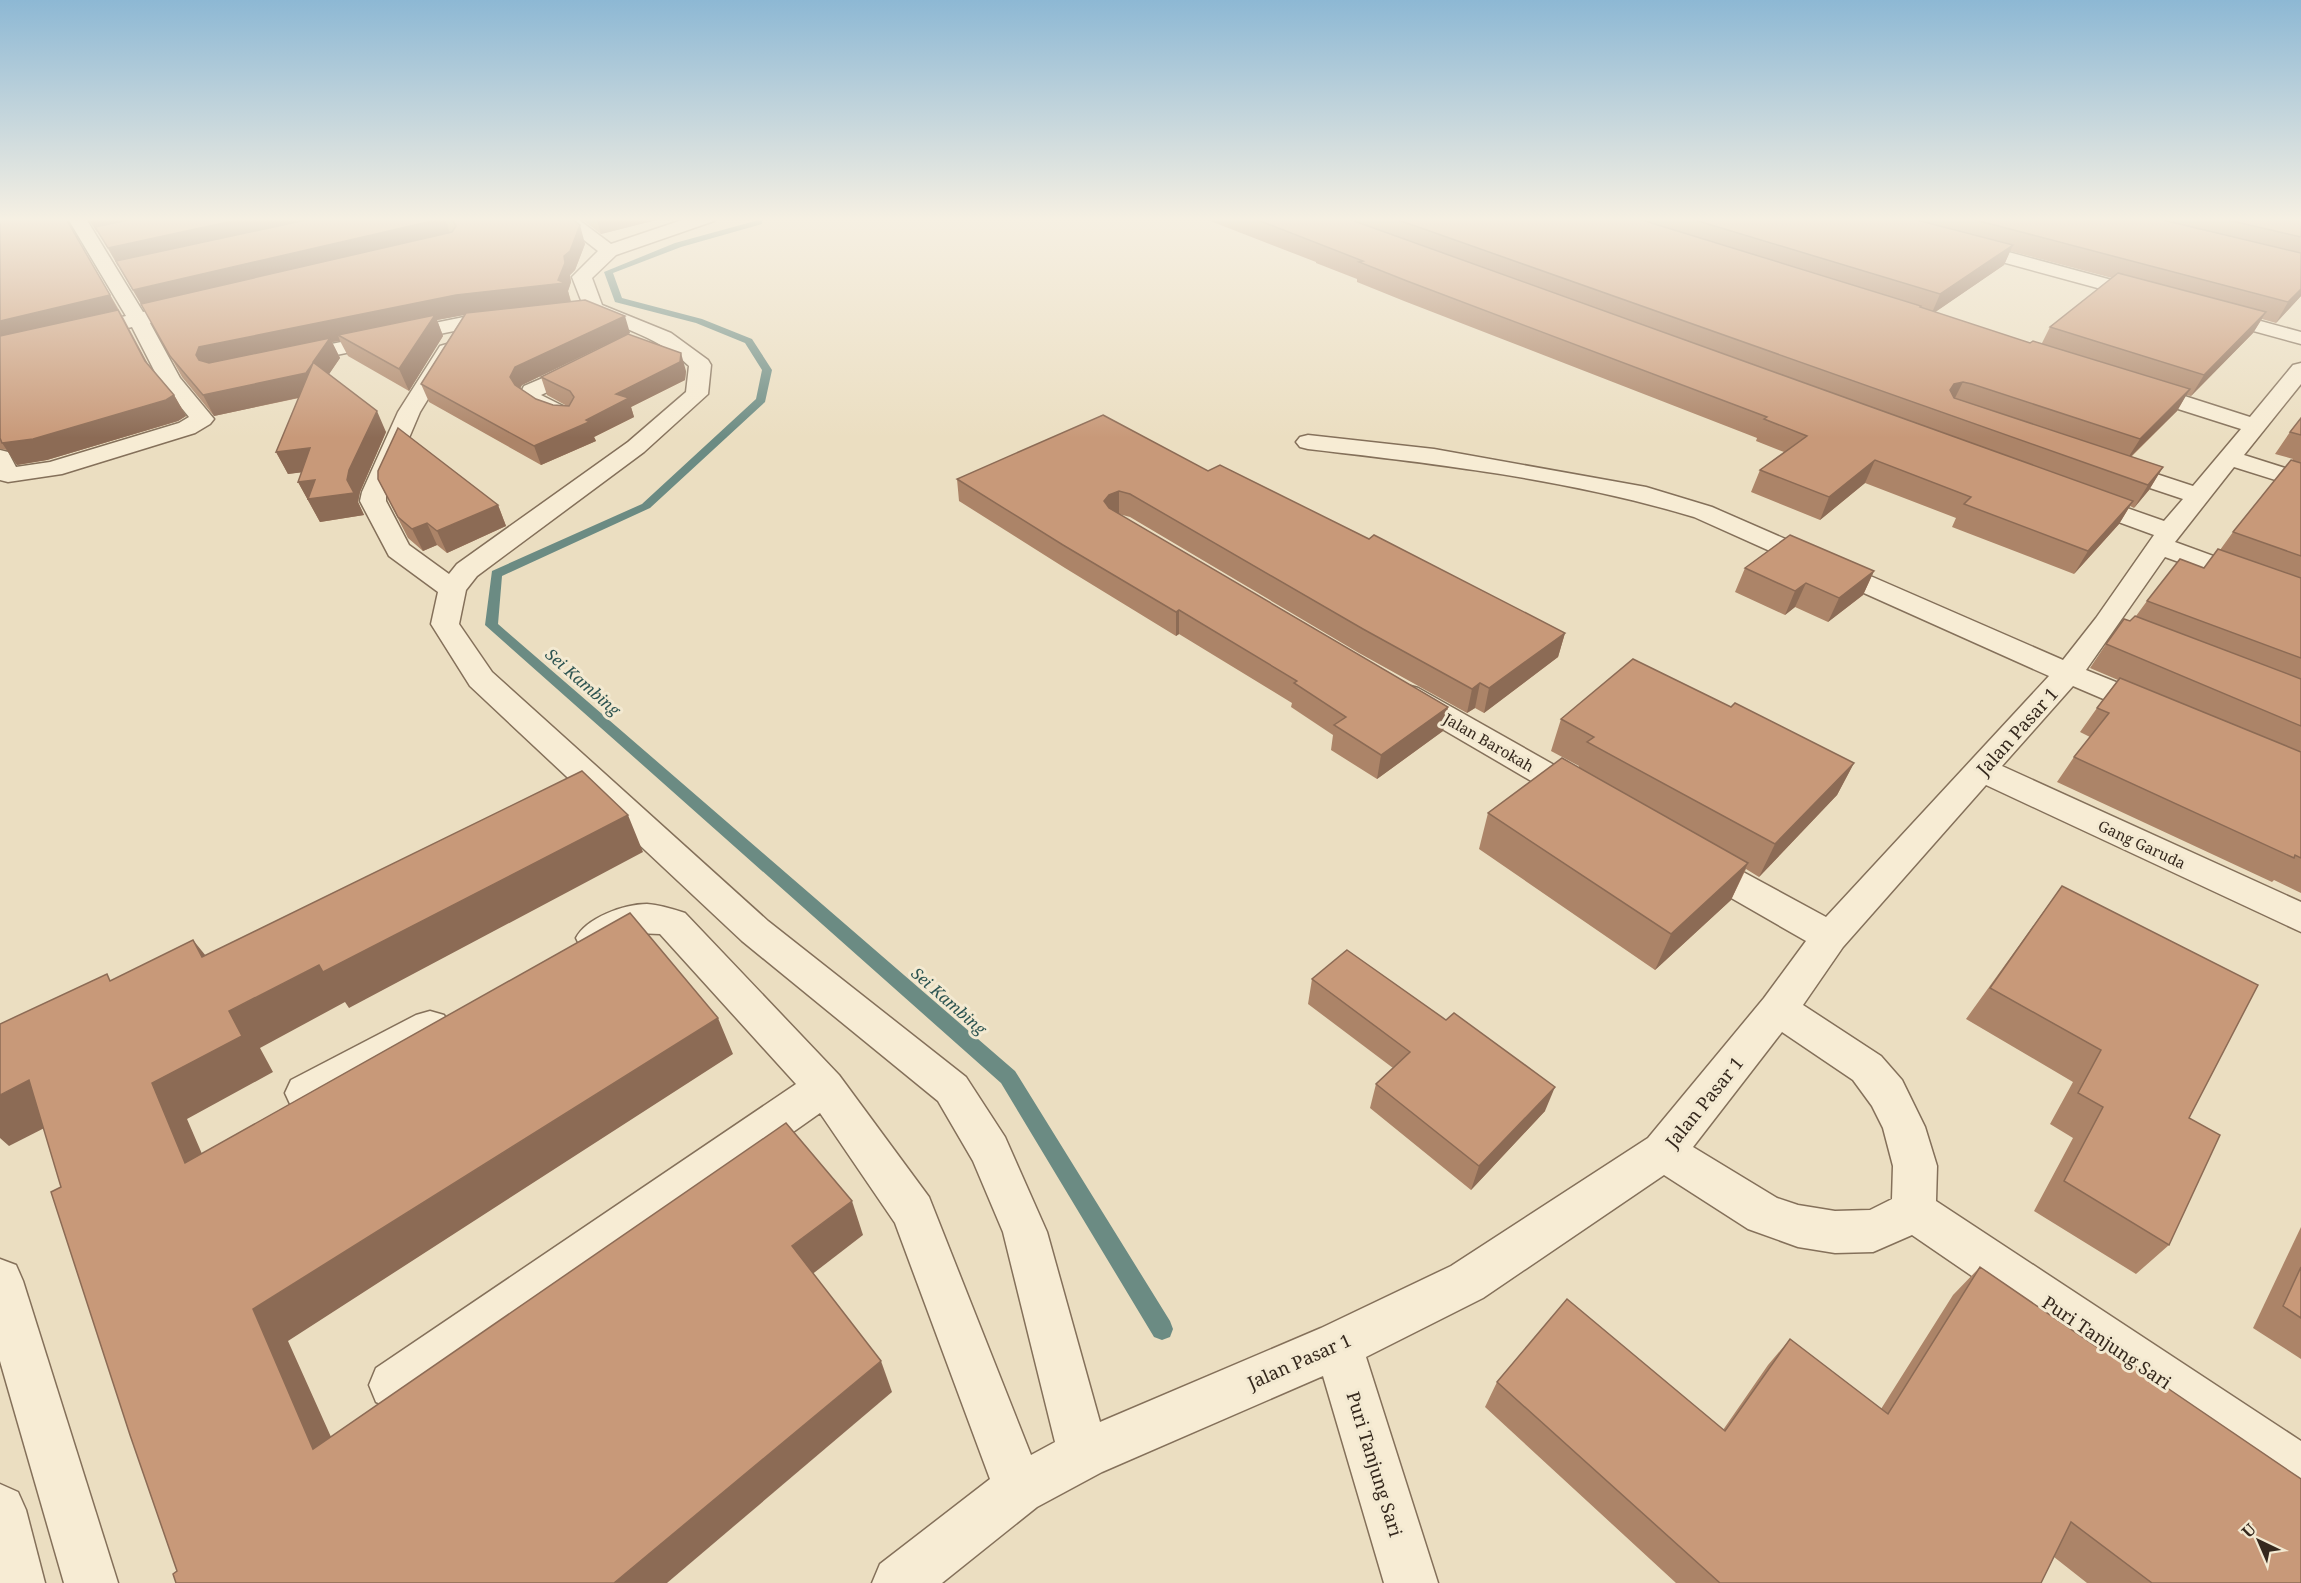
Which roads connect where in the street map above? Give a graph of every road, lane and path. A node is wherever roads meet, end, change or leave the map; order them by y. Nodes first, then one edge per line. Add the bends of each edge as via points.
1 (121, 291) edge
2 (582, 291) edge
3 (2128, 291) edge
4 (2165, 301) edge
5 (208, 303) edge
6 (2199, 310) edge
7 (518, 317) edge
8 (138, 320) junction
9 (464, 323) junction
10 (2301, 338) edge
11 (0, 352) edge
12 (603, 357) edge
13 (273, 362) edge
14 (2118, 382) edge
15 (2296, 382) edge
16 (567, 417) edge
17 (2255, 426) junction
18 (1308, 442) dead end
19 (0, 457) edge
20 (2086, 458) edge
21 (2230, 458) junction
22 (2301, 481) edge
23 (2056, 491) edge
24 (2198, 496) junction
25 (2165, 539) junction
26 (452, 589) junction
27 (2301, 598) edge
28 (2068, 674) junction
29 (1378, 678) edge
30 (2183, 721) edge
31 (1982, 770) junction
32 (1604, 808) edge
33 (1676, 850) edge
34 (2301, 918) edge
35 (1830, 937) junction
36 (564, 954) edge
37 (1778, 1009) junction
38 (461, 1010) edge
39 (825, 1087) junction
40 (306, 1093) edge
41 (1663, 1152) junction
42 (1914, 1211) junction
43 (0, 1281) edge
44 (1338, 1345) junction
45 (393, 1385) dead end
46 (1102, 1447) junction
47 (2301, 1471) edge
48 (1019, 1489) junction
49 (0, 1510) edge
50 (18, 1583) edge
51 (91, 1583) edge
52 (899, 1583) edge
53 (1412, 1583) edge

1 - 8 street
2 - 26 street via 583,310 694,358 700,365 697,394 636,447 467,570
3 - 4 street
5 - 8 street
6 - 10 street
7 - 9 street
8 - 11 street
8 - 19 street via 170,380 202,418 199,422 53,469 8,475
9 - 13 street
9 - 26 street via 410,412 373,501 398,550
12 - 16 street via 532,391 532,400
14 - 17 street
15 - 17 street, Jalan Pasar 1
17 - 21 street, Jalan Pasar 1
18 - 28 street via 1384,449 1544,474 1637,492 1703,512
20 - 24 street
21 - 22 street
21 - 24 street, Jalan Pasar 1
23 - 25 street
24 - 25 street, Jalan Pasar 1
25 - 27 street
25 - 28 street, Jalan Pasar 1
26 - 46 street via 445,624 481,679 755,931 952,1089 990,1151 1025,1232
28 - 30 street
28 - 31 street, Jalan Pasar 1
29 - 32 street, Jalan Barokah
31 - 34 street, Gang Garuda
31 - 35 street, Jalan Pasar 1
33 - 35 street
35 - 37 street, Jalan Pasar 1
36 - 39 street via 626,921 650,917 672,923
37 - 41 street, Jalan Pasar 1
37 - 42 street via 1867,1068 1887,1093 1904,1127 1915,1166
38 - 40 street
39 - 45 street
39 - 48 street via 913,1212
41 - 42 street via 1764,1214 1798,1226 1835,1232 1873,1231
41 - 44 street, Jalan Pasar 1 via 1467,1282
42 - 47 street, Puri Tanjung Sari
43 - 51 street
44 - 46 street, Jalan Pasar 1
44 - 53 street, Puri Tanjung Sari
46 - 48 street, Jalan Pasar 1
48 - 52 street, Jalan Pasar 1
49 - 50 street

